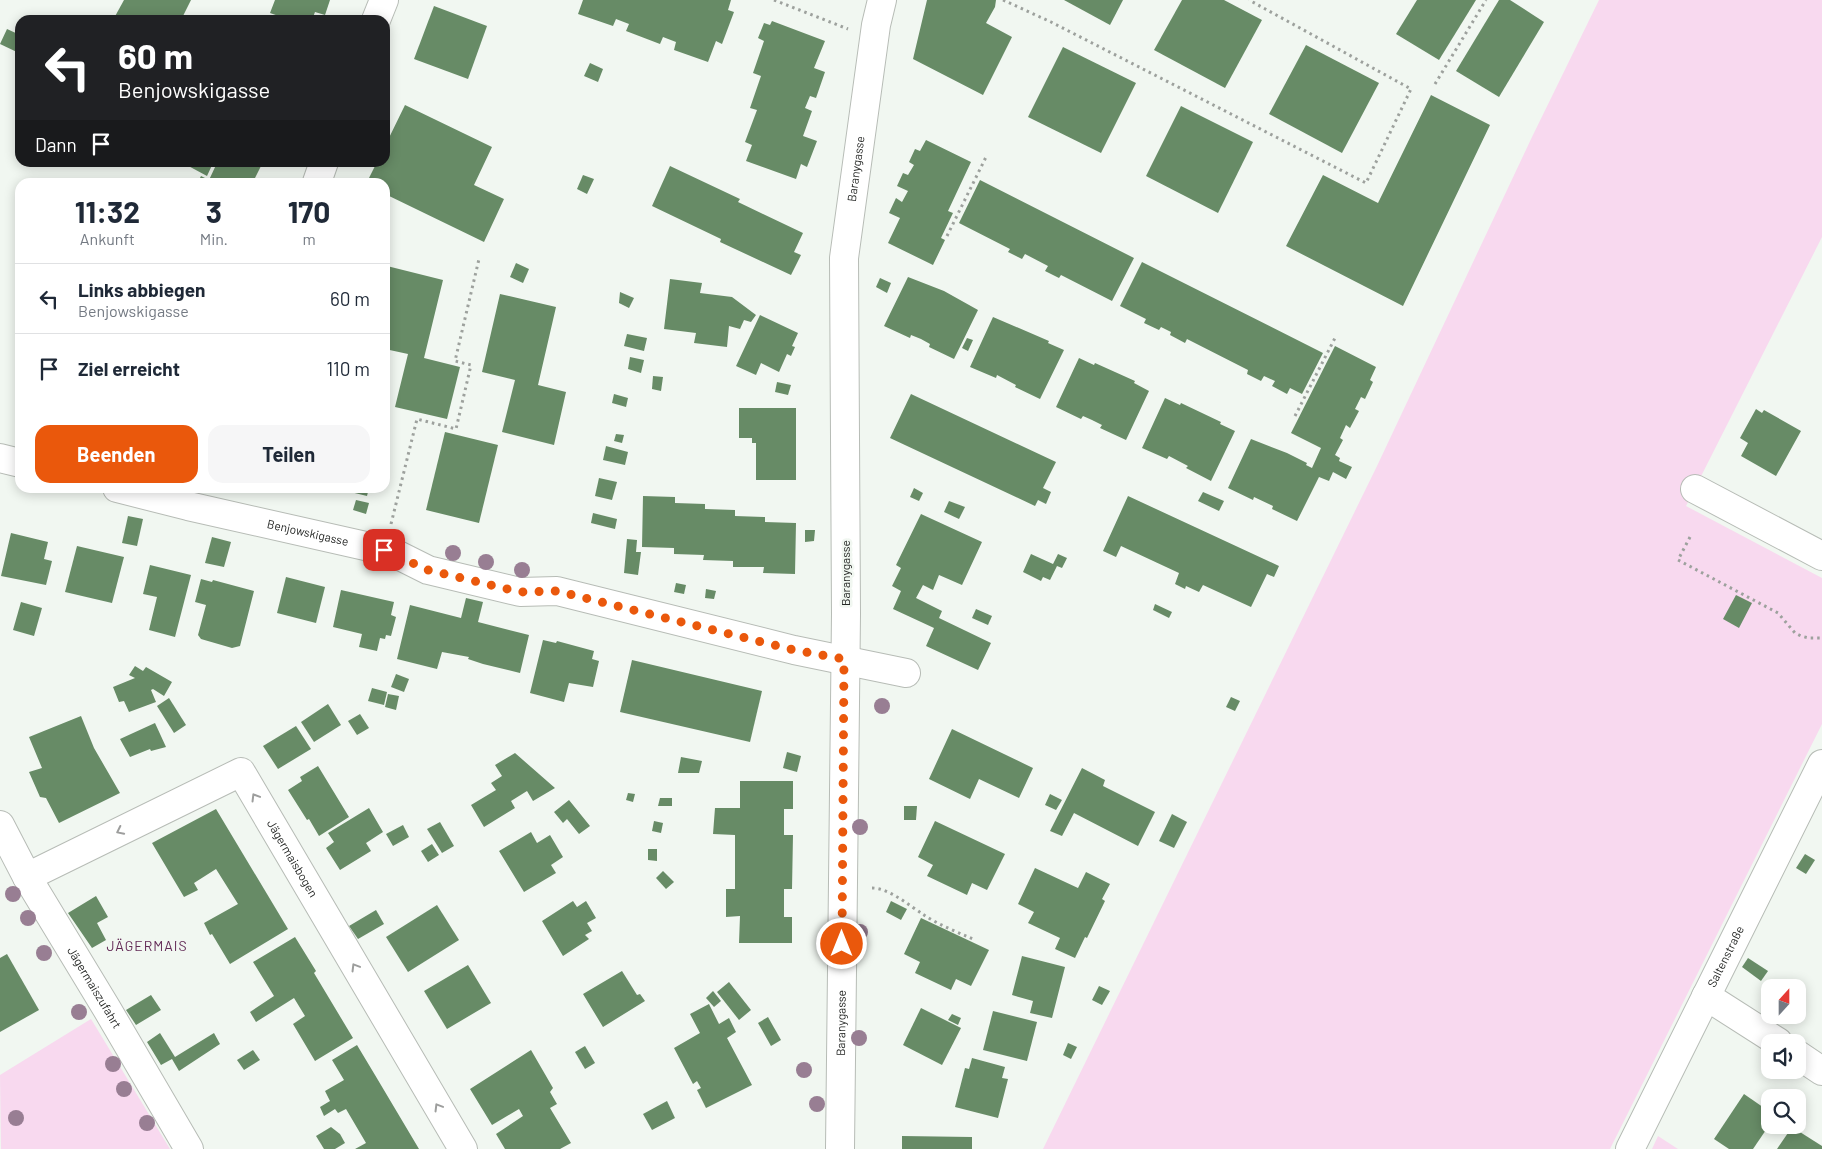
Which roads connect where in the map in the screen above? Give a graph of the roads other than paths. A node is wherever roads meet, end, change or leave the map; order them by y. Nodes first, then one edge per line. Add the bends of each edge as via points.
1 (384, 0) edge
2 (882, 0) edge
3 (378, 15) edge
4 (0, 458) edge
5 (15, 462) edge
6 (1695, 489) dead end
7 (159, 493) edge
8 (191, 497) edge
9 (1822, 556) edge
10 (844, 659) junction
11 (906, 673) dead end
12 (1822, 764) edge
13 (0, 825) edge
14 (27, 877) junction
15 (1706, 996) junction
16 (1765, 1034) edge
17 (1806, 1060) edge
18 (1822, 1071) edge
19 (189, 1149) edge
20 (463, 1149) edge
21 (840, 1149) edge
22 (1630, 1149) edge

1 - 3 street
2 - 10 street, Baranygasse via 844,258
4 - 5 street
6 - 9 street
7 - 8 street, Benjowskigasse
8 - 10 street, Benjowskigasse via 384,550 428,570 520,592 557,591 794,650
10 - 11 street, Benjowskigasse
10 - 21 street, Baranygasse
12 - 15 street, Saltenstraße
13 - 14 street, Jägermaiszufahrt
14 - 19 street, Jägermaiszufahrt
20 -> 14 street, Jägermaisbogen via 241,772
15 - 16 street
15 - 22 street, Saltenstraße
17 - 18 street

